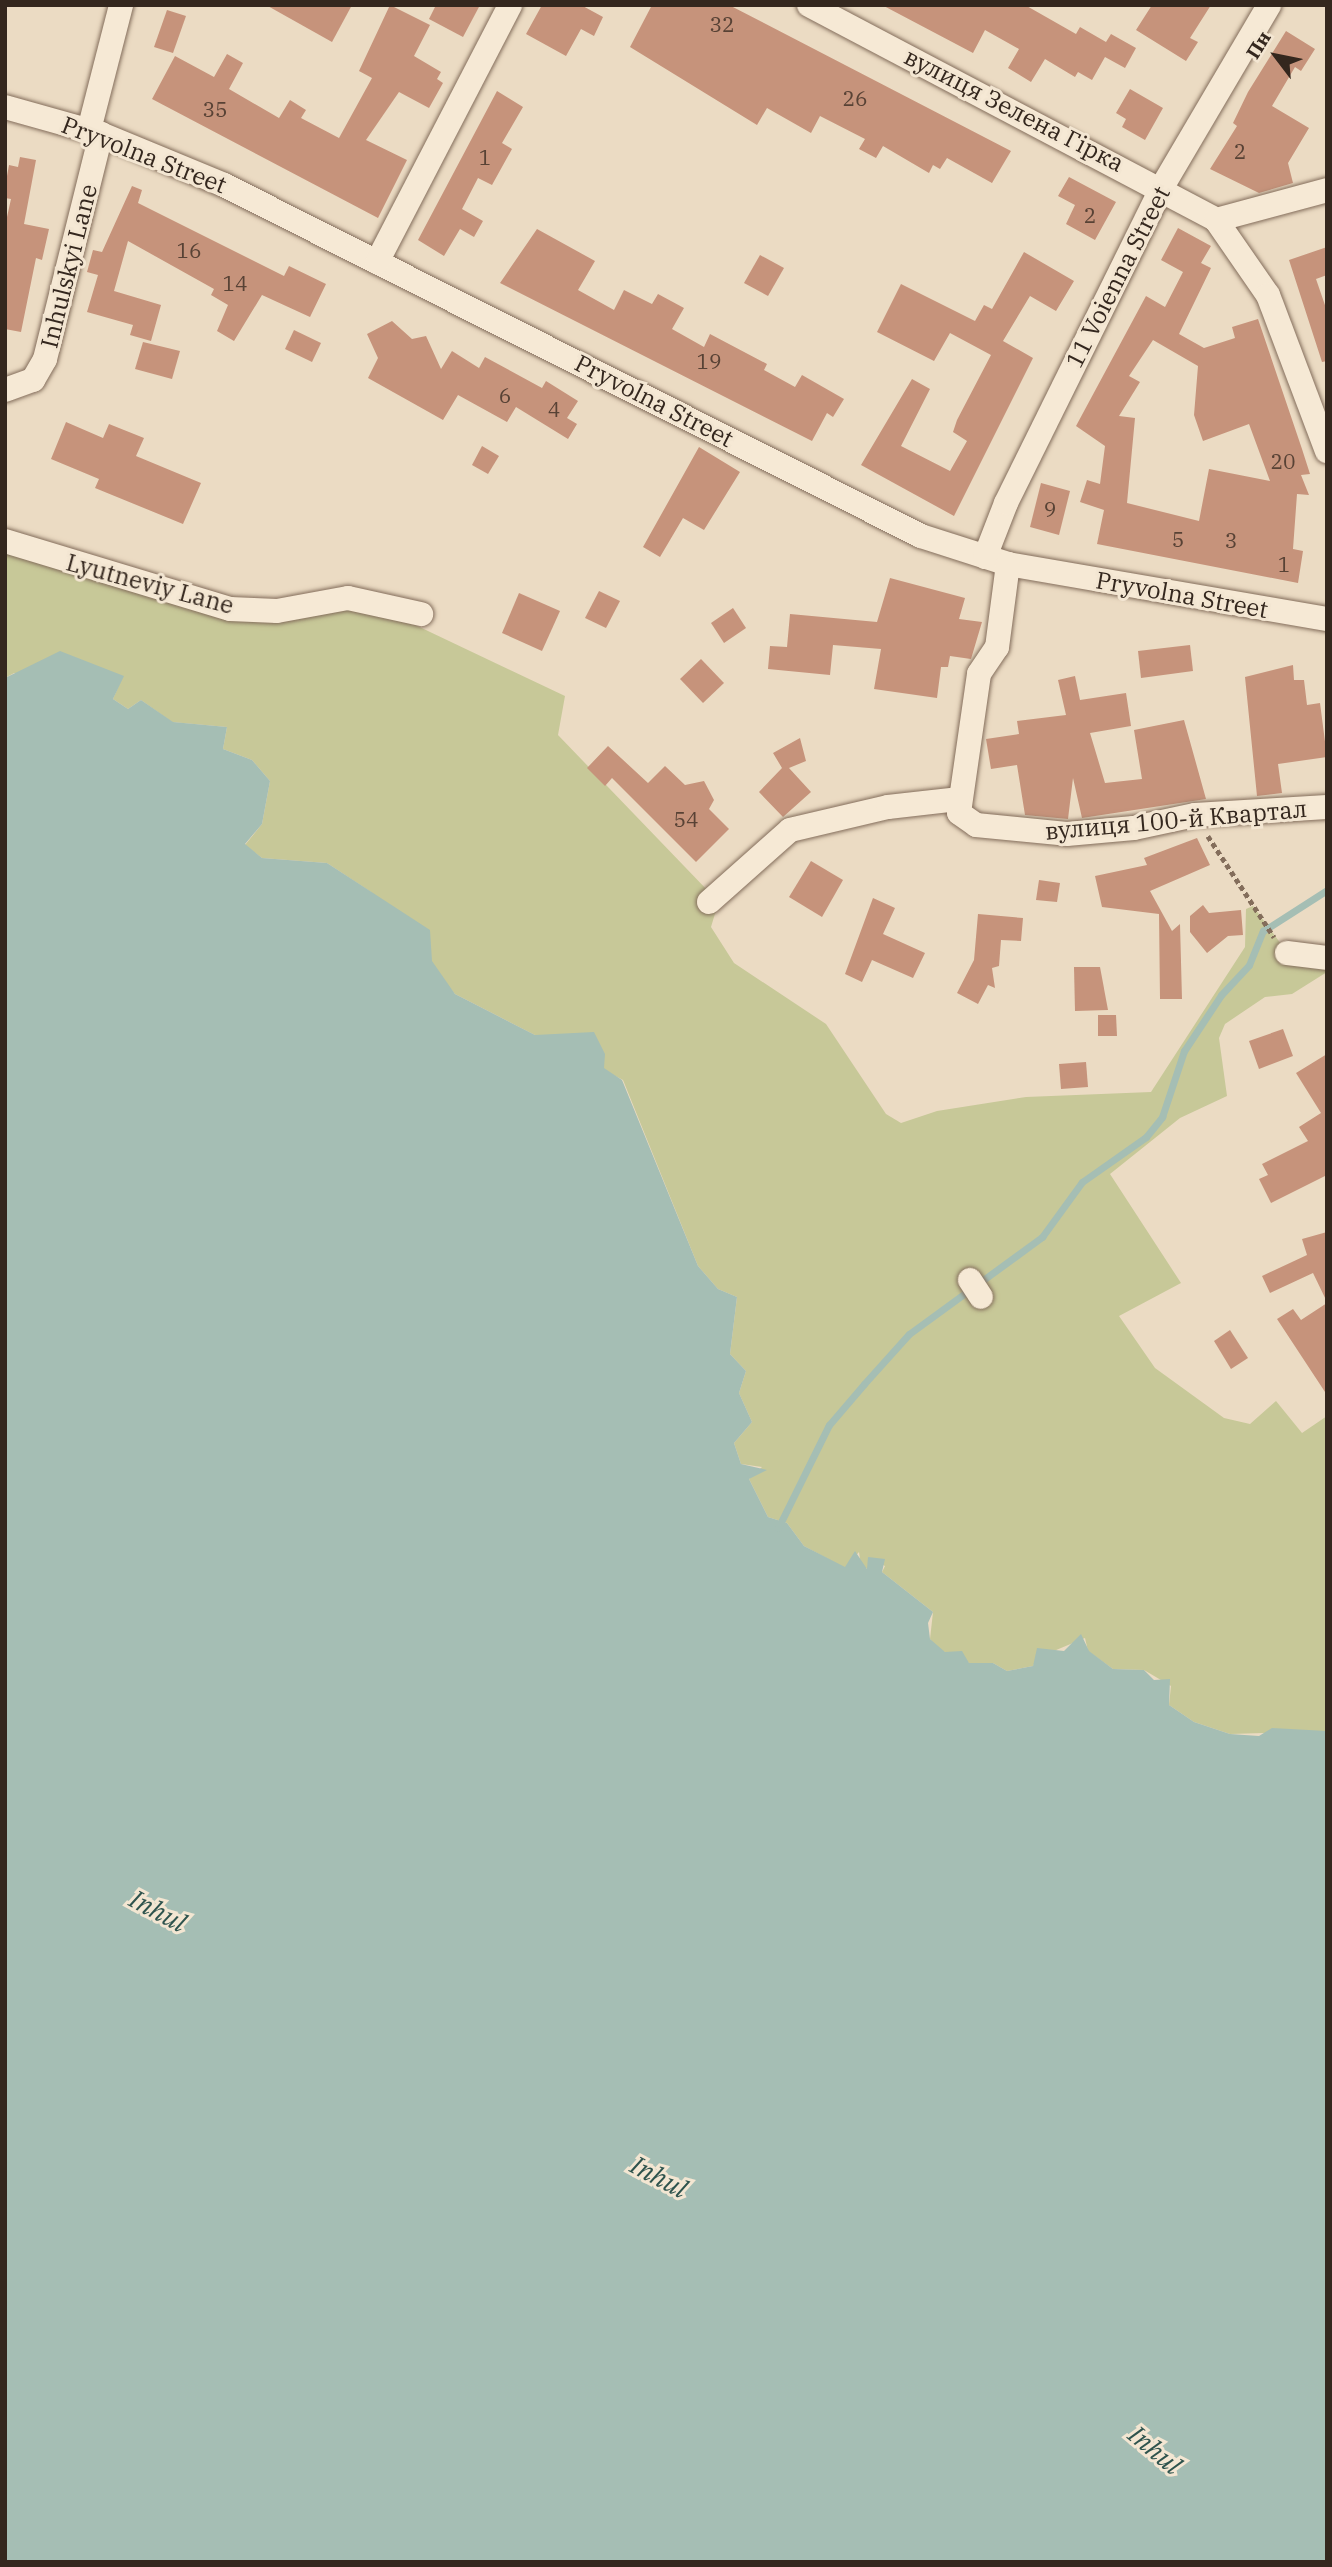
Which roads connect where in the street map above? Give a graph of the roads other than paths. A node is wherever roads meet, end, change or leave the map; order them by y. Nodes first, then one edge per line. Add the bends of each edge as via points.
1 (121, 5) edge
2 (510, 5) edge
3 (809, 5) edge
4 (1269, 5) edge
5 (5, 107) edge
6 (95, 132) junction
7 (1162, 187) junction
8 (1327, 190) edge
9 (1216, 220) junction
10 (377, 262) junction
11 (13, 389) edge
12 (1327, 451) edge
13 (5, 541) edge
14 (996, 561) junction
15 (421, 614) dead end
16 (1327, 619) edge
17 (958, 799) junction
18 (1327, 807) edge
19 (709, 902) dead end
20 (1287, 953) dead end
21 (1327, 958) edge

1 - 6 street, Inhulskyi Lane
2 - 10 street
3 - 7 street, вулиця Зелена Гірка
4 - 7 street, 11 Voienna Street
5 - 6 street, Pryvolna Street
6 - 10 street, Pryvolna Street via 224,185
6 - 11 street, Inhulskyi Lane via 46,359
7 - 9 street, вулиця Зелена Гірка
7 - 14 street, 11 Voienna Street via 1006,503
8 - 9 street
9 - 12 street via 1268,295
10 - 14 street, Pryvolna Street via 921,536
13 - 15 street, Lyutneviy Lane via 230,609 277,611 348,598
14 - 16 street, Pryvolna Street
14 - 17 street via 998,647 979,674
17 - 18 street, вулиця 100-й Квартал via 959,813 976,825 1016,832 1134,828 1195,815
17 - 19 street via 888,807 789,830
20 - 21 street

